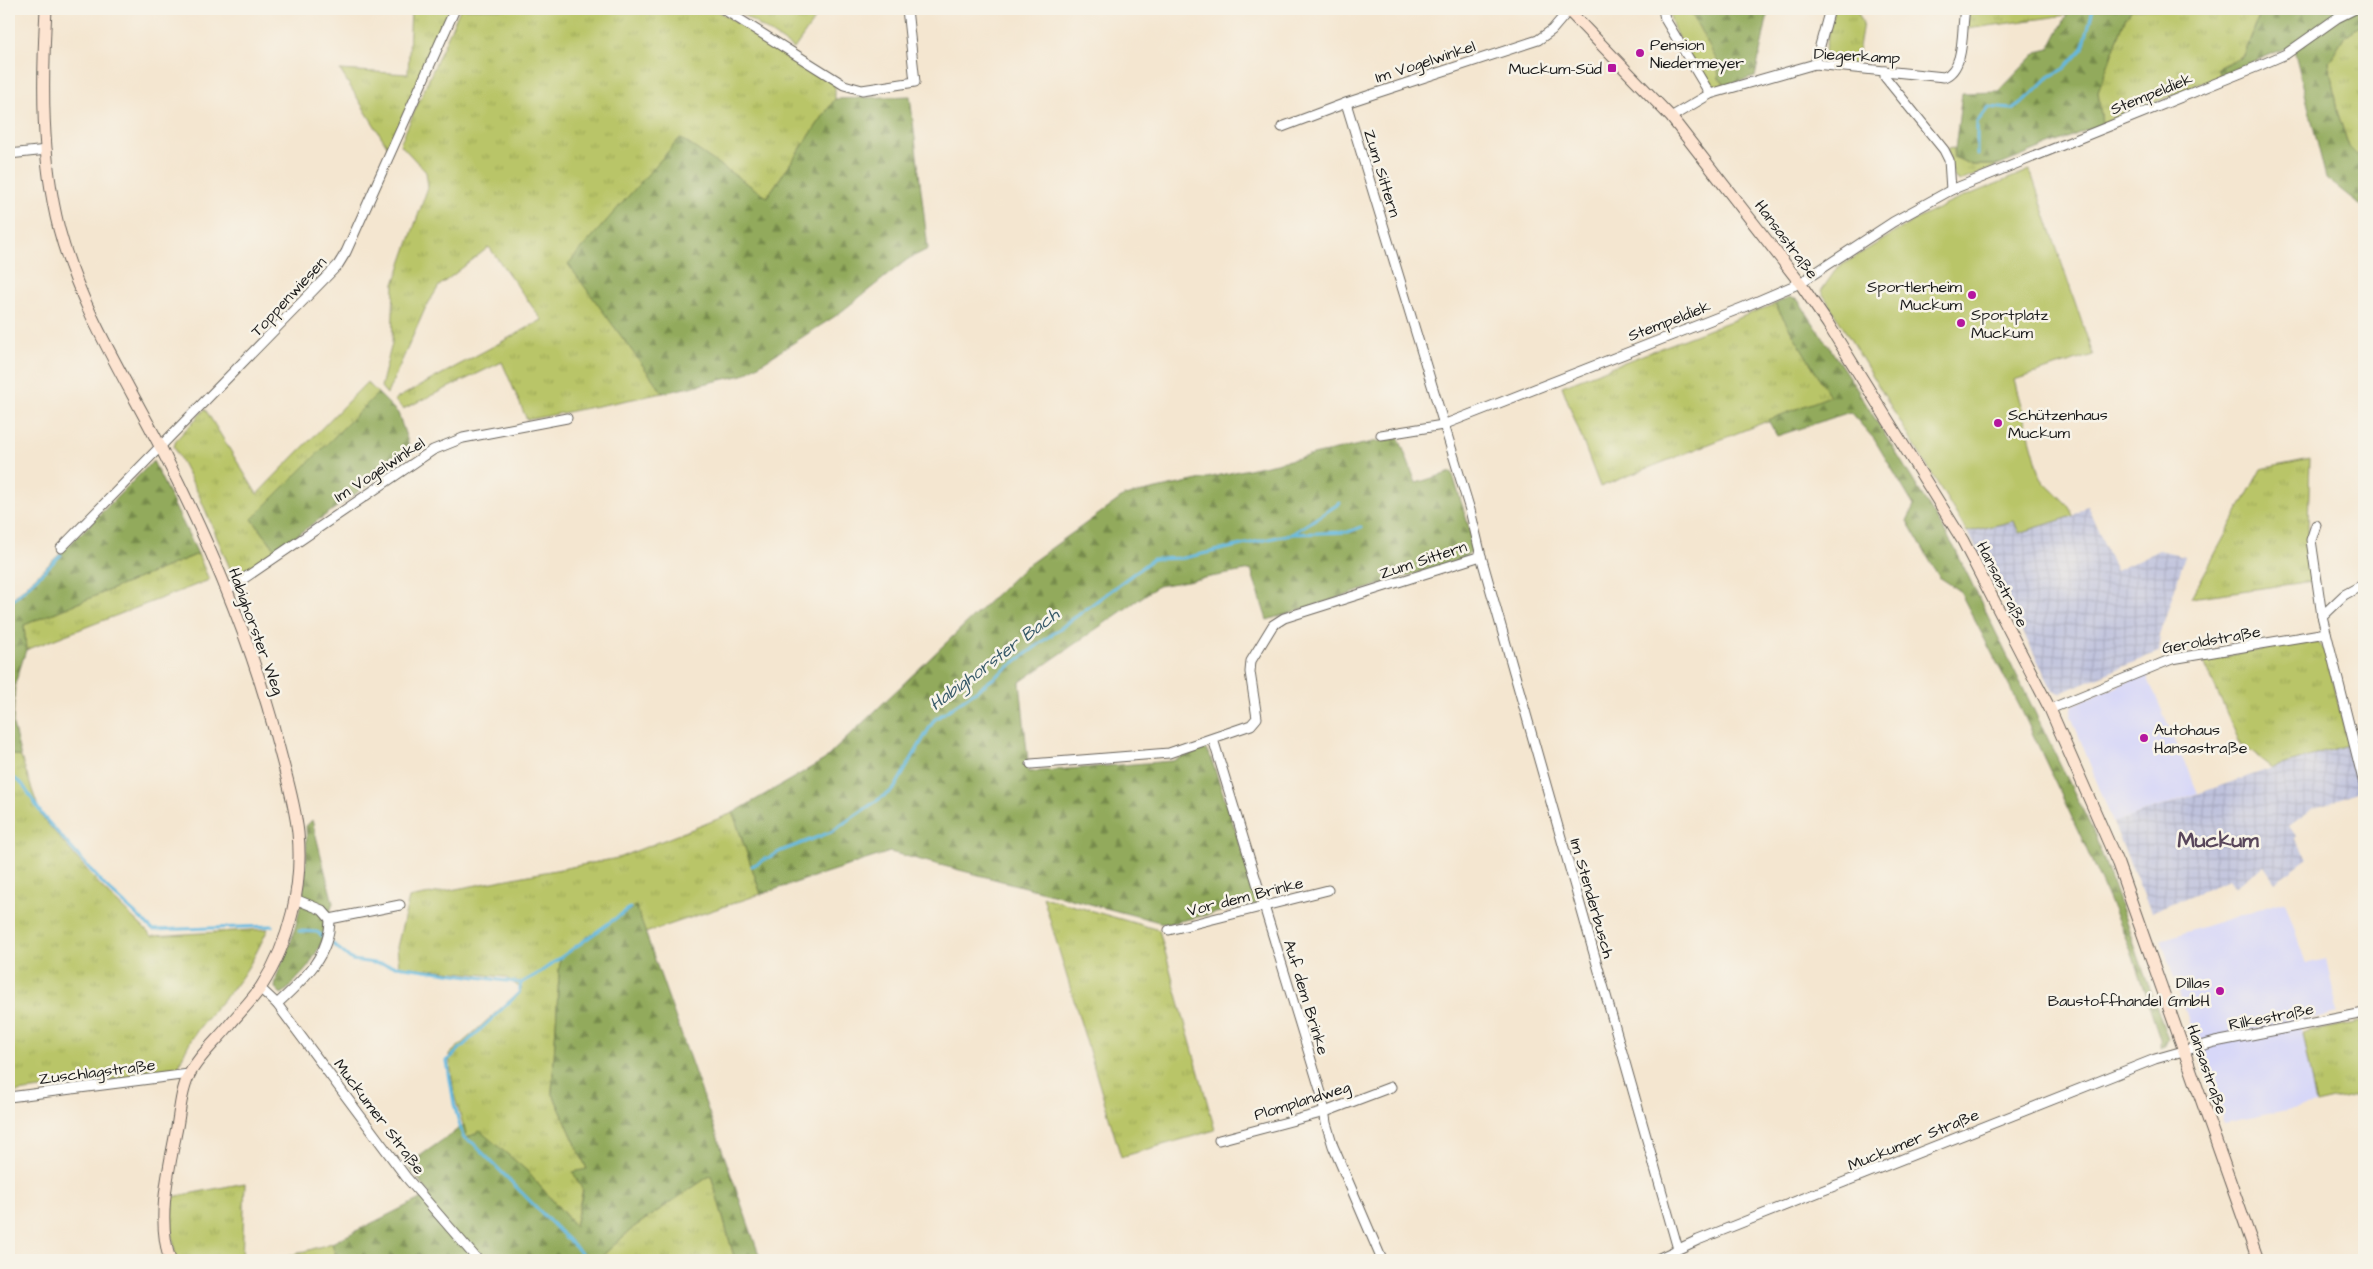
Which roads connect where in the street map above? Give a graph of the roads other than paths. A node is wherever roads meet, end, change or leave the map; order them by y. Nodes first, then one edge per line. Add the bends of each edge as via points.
1 (46, 9) edge
2 (455, 9) edge
3 (723, 9) edge
4 (907, 9) edge
5 (1663, 9) edge
6 (1830, 9) edge
7 (1965, 9) edge
8 (2355, 9) edge
9 (1568, 10) edge
10 (1815, 64) junction
11 (1885, 71) junction
12 (1710, 94) junction
13 (1346, 103) junction
14 (1671, 117) junction
15 (1282, 127) dead end
16 (47, 150) junction
17 (9, 154) edge
18 (1951, 190) junction
19 (1800, 282) junction
20 (568, 418) dead end
21 (1443, 425) junction
22 (1380, 435) dead end
23 (160, 446) junction
24 (2316, 525) dead end
25 (61, 548) dead end
26 (1481, 556) junction
27 (2364, 584) edge
28 (227, 590) junction
29 (2322, 616) junction
30 (2326, 633) junction
31 (2050, 709) junction
32 (1213, 739) junction
33 (1031, 764) dead end
34 (2364, 784) edge
35 (1328, 890) dead end
36 (295, 899) junction
37 (400, 905) dead end
38 (1264, 907) junction
39 (330, 919) junction
40 (1169, 930) dead end
41 (260, 988) junction
42 (277, 1004) junction
43 (2364, 1013) edge
44 (2184, 1051) junction
45 (189, 1074) junction
46 (1392, 1087) dead end
47 (9, 1097) edge
48 (1324, 1112) junction
49 (1219, 1140) dead end
50 (1678, 1249) junction
51 (170, 1260) edge
52 (478, 1260) edge
53 (1382, 1260) edge
54 (1655, 1260) edge
55 (2258, 1260) edge

1 - 16 main road, Habighorster Weg via 42,76
2 - 23 street, Toppenwiesen via 338,264
3 - 4 street via 844,84 862,90 915,82
5 - 12 street via 1665,19
6 - 10 street
7 - 11 street, Diegerkamp via 1958,65 1953,73 1944,77
8 - 18 street, Stempeldiek via 2336,18 2286,54
9 - 13 street, Im Vogelwinkel via 1552,30 1538,40
9 - 14 main road, Hansastraße
10 - 11 street, Diegerkamp
10 - 12 street, Diegerkamp
11 - 18 street via 1885,76 1944,150
12 - 14 street, Diegerkamp
13 - 15 street, Im Vogelwinkel
13 - 21 street, Zum Sittern
14 - 19 main road, Hansastraße
16 - 17 street
16 - 23 main road, Habighorster Weg via 59,228 75,280 94,324
18 - 19 street, Stempeldiek via 1893,222
19 - 21 street, Stempeldiek
19 - 31 main road, Hansastraße via 1963,541
20 - 28 street, Im Vogelwinkel via 464,438 433,450
21 - 22 street, Stempeldiek
21 - 26 street, Zum Sittern
23 - 25 street, Toppenwiesen
23 - 28 main road, Habighorster Weg
24 - 29 street via 2311,540
26 - 32 street, Zum Sittern via 1273,624 1251,661 1257,718 1251,725
26 - 50 street, Im Stenderbusch
27 - 29 street via 2344,595
28 - 36 main road, Habighorster Weg via 256,671 288,782 298,830
29 - 30 street
30 - 31 street, Geroldstraße via 2172,659
30 - 34 street
31 - 44 main road, Hansastraße via 2118,864
32 - 33 street, Zum Sittern via 1169,753
32 - 38 street, Auf dem Brinke
35 - 38 street, Vor dem Brinke
36 - 39 street via 322,910
36 - 41 main road, Habighorster Weg via 277,957
37 - 39 street
38 - 40 street, Vor dem Brinke
38 - 48 street, Auf dem Brinke via 1322,1096
39 - 42 street via 329,938 323,951 308,974
41 - 42 street, Muckumer Straße
41 - 45 main road, Habighorster Weg
42 - 52 street, Muckumer Straße via 406,1177
43 - 44 street, Rilkestraße
44 - 50 street, Muckumer Straße via 2155,1059
44 - 55 main road, Hansastraße
45 - 47 street, Zuschlagstraße
45 - 51 main road, Habighorster Weg via 165,1196 166,1250
46 - 48 street, Plomplandweg
48 - 49 street, Plomplandweg
48 - 53 street, Auf dem Brinke via 1333,1146
50 - 54 street, Muckumer Straße

